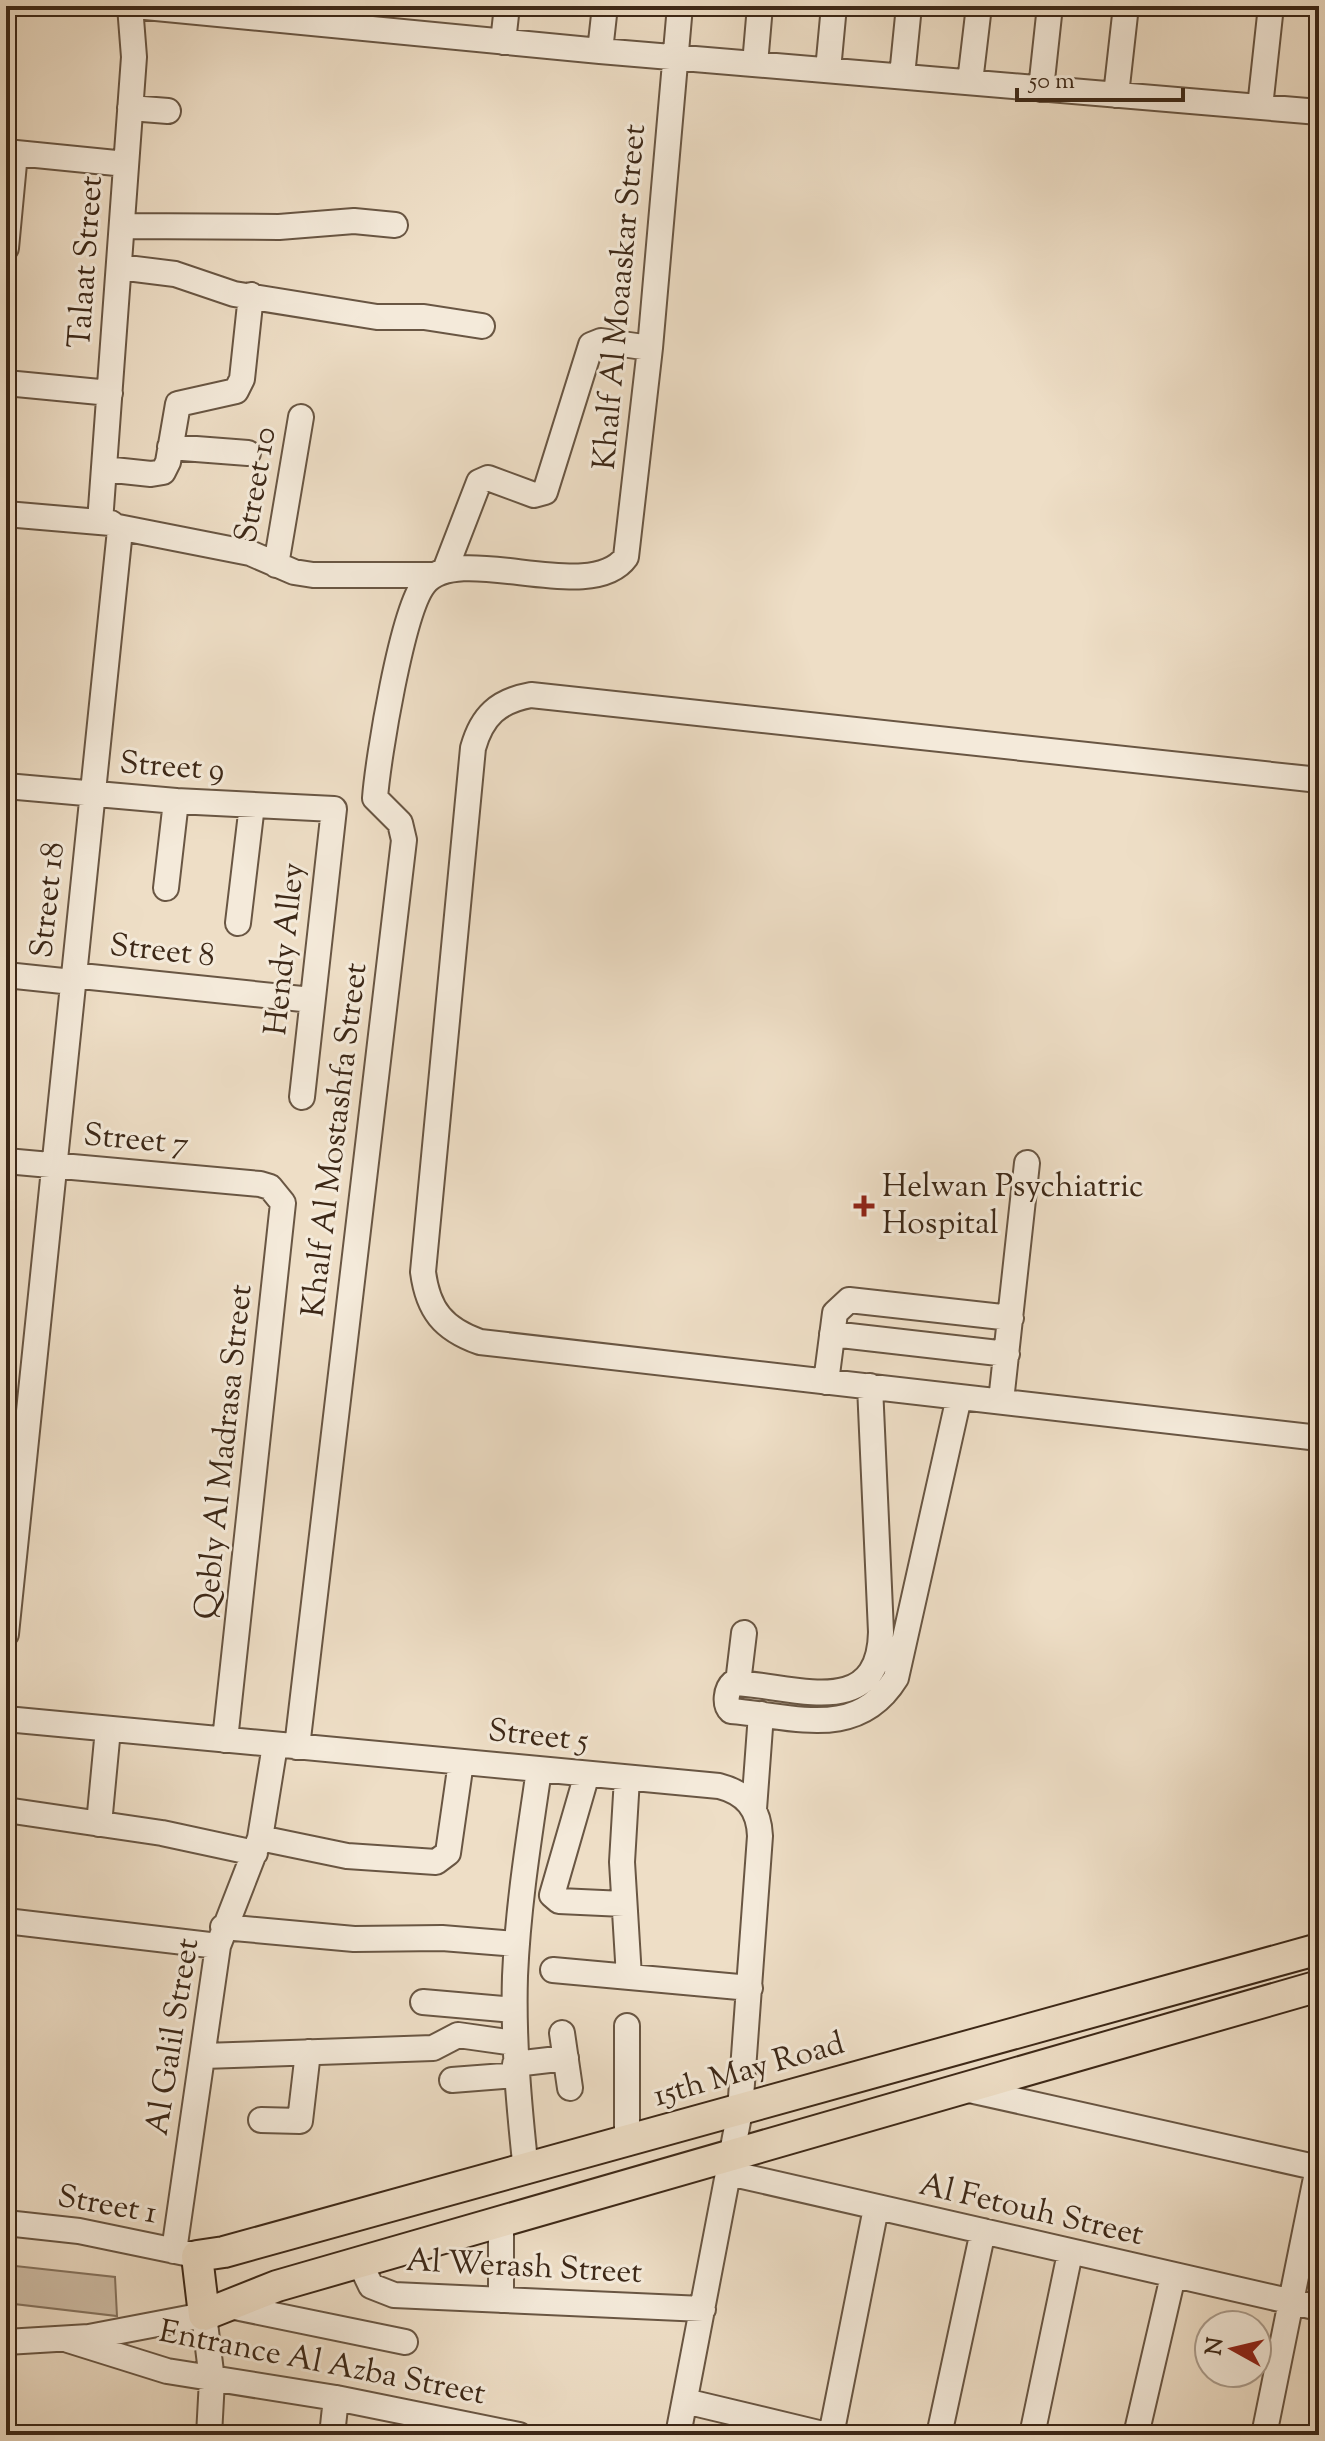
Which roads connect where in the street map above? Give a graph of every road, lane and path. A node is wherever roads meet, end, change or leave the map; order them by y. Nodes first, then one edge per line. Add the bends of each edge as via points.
1 (132, 6) edge
2 (507, 6) edge
3 (605, 6) edge
4 (680, 6) edge
5 (760, 6) edge
6 (834, 6) edge
7 (909, 6) edge
8 (979, 6) edge
9 (1050, 6) edge
10 (1126, 6) edge
11 (1271, 6) edge
12 (265, 12) edge
13 (503, 42) junction
14 (600, 51) junction
15 (675, 57) junction
16 (755, 64) junction
17 (828, 70) junction
18 (902, 76) junction
19 (970, 82) junction
20 (1041, 89) junction
21 (1116, 95) junction
22 (1260, 107) junction
23 (130, 108) junction
24 (168, 111) dead end
25 (1319, 112) edge
26 (10, 152) edge
27 (126, 164) junction
28 (395, 225) dead end
29 (122, 226) junction
30 (6, 248) edge
31 (119, 267) junction
32 (251, 295) junction
33 (482, 326) dead end
34 (650, 348) junction
35 (6, 383) edge
36 (110, 393) junction
37 (301, 417) dead end
38 (170, 447) junction
39 (248, 453) dead end
40 (104, 469) junction
41 (6, 514) edge
42 (109, 524) junction
43 (276, 565) junction
44 (439, 572) junction
45 (1319, 780) edge
46 (6, 786) edge
47 (93, 794) junction
48 (176, 801) junction
49 (252, 805) junction
50 (334, 809) joint
51 (166, 888) dead end
52 (238, 923) dead end
53 (6, 975) edge
54 (74, 977) junction
55 (312, 1000) junction
56 (302, 1097) dead end
57 (6, 1161) edge
58 (1027, 1163) dead end
59 (54, 1165) junction
60 (260, 1184) joint
61 (1011, 1318) junction
62 (832, 1334) junction
63 (1007, 1354) junction
64 (826, 1382) junction
65 (870, 1386) junction
66 (959, 1397) junction
67 (1001, 1401) junction
68 (1319, 1438) edge
69 (16, 1448) edge
70 (744, 1633) dead end
71 (6, 1634) edge
72 (738, 1683) junction
73 (761, 1714) junction
74 (6, 1719) edge
75 (108, 1729) junction
76 (225, 1740) junction
77 (286, 1746) junction
78 (461, 1762) junction
79 (539, 1770) junction
80 (587, 1774) junction
81 (627, 1778) junction
82 (754, 1809) junction
83 (6, 1810) edge
84 (99, 1824) junction
85 (258, 1846) junction
86 (624, 1904) junction
87 (6, 1921) edge
88 (220, 1937) junction
89 (517, 1944) junction
90 (1319, 1949) edge
91 (553, 1970) dead end
92 (629, 1977) junction
93 (1319, 1986) edge
94 (750, 1988) junction
95 (423, 2002) dead end
96 (514, 2010) junction
97 (627, 2026) dead end
98 (562, 2033) dead end
99 (308, 2052) junction
100 (203, 2056) junction
101 (566, 2058) junction
102 (516, 2061) junction
103 (452, 2080) dead end
104 (570, 2088) dead end
105 (965, 2089) junction
106 (740, 2111) junction
107 (261, 2120) dead end
108 (627, 2143) junction
109 (731, 2165) junction
110 (1318, 2168) edge
111 (526, 2171) junction
112 (876, 2208) junction
113 (6, 2223) edge
114 (501, 2223) junction
115 (983, 2231) junction
116 (186, 2253) junction
117 (1070, 2253) junction
118 (360, 2263) junction
119 (1173, 2276) junction
120 (501, 2300) junction
121 (1291, 2302) junction
122 (1319, 2308) edge
123 (703, 2309) junction
124 (214, 2310) junction
125 (68, 2340) junction
126 (6, 2342) edge
127 (405, 2342) dead end
128 (212, 2380) junction
129 (336, 2398) junction
130 (685, 2401) junction
131 (209, 2435) edge
132 (332, 2435) edge
133 (519, 2435) edge
134 (678, 2435) edge
135 (829, 2435) edge
136 (939, 2435) edge
137 (1032, 2435) edge
138 (1136, 2435) edge
139 (1264, 2435) edge

1 - 12 street
1 - 23 street, Talaat Street
2 - 13 street
3 - 14 street
4 - 15 street, Khalf Al Moaaskar Street
5 - 16 street
6 - 17 street
7 - 18 street
8 - 19 street
9 - 20 street
10 - 21 street
11 - 22 street
12 - 13 street
13 - 14 street
14 - 15 street
15 - 16 street
15 - 34 street, Khalf Al Moaaskar Street
16 - 17 street
17 - 18 street
18 - 19 street
19 - 20 street
20 - 21 street
21 - 22 street
22 - 25 street
23 - 24 street
23 - 27 street, Talaat Street
26 - 27 street
26 - 30 street
27 - 29 street, Talaat Street
28 - 29 street via 354,221 279,227
29 - 31 street, Talaat Street
31 - 32 street via 175,274 218,291
31 - 36 street, Talaat Street
32 - 33 street via 377,317 424,317
32 - 38 street via 240,386 230,395 178,404
34 - 44 street, Khalf Al Mostashfa Street via 601,341 591,345 545,492 534,495 488,478 479,482
34 - 44 street, Khalf Al Moaaskar Street via 629,544 618,568 606,575
35 - 36 street
36 - 40 street, Talaat Street
37 - 43 street, Street 10
38 - 39 street
38 - 40 street via 167,468 157,475
40 - 42 street, Talaat Street
41 - 42 street
42 - 43 street via 250,553
42 - 47 street, Street 18
43 - 44 street via 351,578
44 - 77 street, Khalf Al Mostashfa Street via 418,596 402,650 375,793 379,806 400,823 404,840
45 - 64 street via 531,695 492,710 479,727 473,748 423,1272 427,1296 438,1318 457,1334 480,1342
46 - 47 street, Street 9
47 - 48 street, Street 9
47 - 54 street, Street 18
48 - 49 street, Street 9
48 - 51 street
49 - 50 street, Street 9
49 - 52 street
50 - 55 street, Hendy Alley
53 - 54 street, Street 8 via 63,981
54 - 55 street, Street 8
54 - 59 street, Street 18
55 - 56 street, Hendy Alley
57 - 59 street, Street 7
58 - 61 street
59 - 60 street, Street 7
59 - 69 street, Street 18
60 - 76 street, Qebly Al Madrasa Street via 279,1193 283,1214
61 - 62 street via 849,1300 835,1313
61 - 63 street
62 - 63 street
62 - 64 street
63 - 67 street
64 - 65 street
65 - 66 street
65 - 72 street via 881,1632 875,1667 865,1681 832,1693
66 - 67 street
66 - 73 street via 896,1678 885,1696 850,1718 830,1721
67 - 68 street
69 - 71 street, Street 18
70 - 72 street
72 - 73 street via 730,1686 727,1708
73 - 82 street
74 - 75 street, Street 5
75 - 76 street, Street 5
75 - 84 street
76 - 77 street, Street 5
77 - 78 street, Street 5
77 - 85 street, Al Galil Street
78 - 79 street, Street 5
78 - 85 street via 448,1853 436,1862
79 - 80 street, Street 5
79 - 89 street
80 - 81 street, Street 5
80 - 86 street via 552,1895 559,1901
81 - 82 street, Street 5 via 719,1786 733,1790
81 - 86 street
82 - 94 street via 760,1836
83 - 84 street
84 - 85 street
85 - 88 street, Al Galil Street
86 - 92 street
87 - 88 street
88 - 89 street via 442,1938
88 - 100 street, Al Galil Street
89 - 96 street
90 - 106 main road, 15th May Road
91 - 92 street
92 - 94 street
93 - 105 main road
94 - 106 street
95 - 96 street
96 - 102 street
97 - 108 street
98 - 101 street
99 - 100 street
99 - 102 street via 433,2048 458,2035
99 - 107 street via 302,2118 294,2123
100 - 116 street, Al Galil Street
101 - 102 street
101 - 104 street
102 - 103 street
102 - 111 street
105 - 109 main road
105 - 110 street
106 - 108 main road, 15th May Road
106 - 109 street
108 - 111 main road, 15th May Road
109 - 112 street, Al Fetouh Street
109 - 114 main road
109 - 123 street
110 - 121 street
111 - 116 main road, 15th May Road via 224,2252
112 - 115 street, Al Fetouh Street
112 - 135 street
113 - 116 street, Street 1 via 79,2231
114 - 118 main road
114 - 120 street
115 - 117 street, Al Fetouh Street
115 - 136 street
116 - 124 main road
117 - 119 street, Al Fetouh Street
117 - 137 street
118 - 120 street, Al Werash Street via 364,2276 382,2293
118 - 124 main road
119 - 121 street, Al Fetouh Street
119 - 138 street
120 - 123 street, Al Werash Street
121 - 122 street, Al Fetouh Street
121 - 139 street
123 - 130 street
124 - 125 street
124 - 127 street
124 - 128 street
125 - 126 street
125 - 128 street, Entrance Al Azba Street
128 - 129 street, Entrance Al Azba Street
128 - 131 street
129 - 132 street
129 - 133 street, Entrance Al Azba Street
130 - 134 street
130 - 135 street

